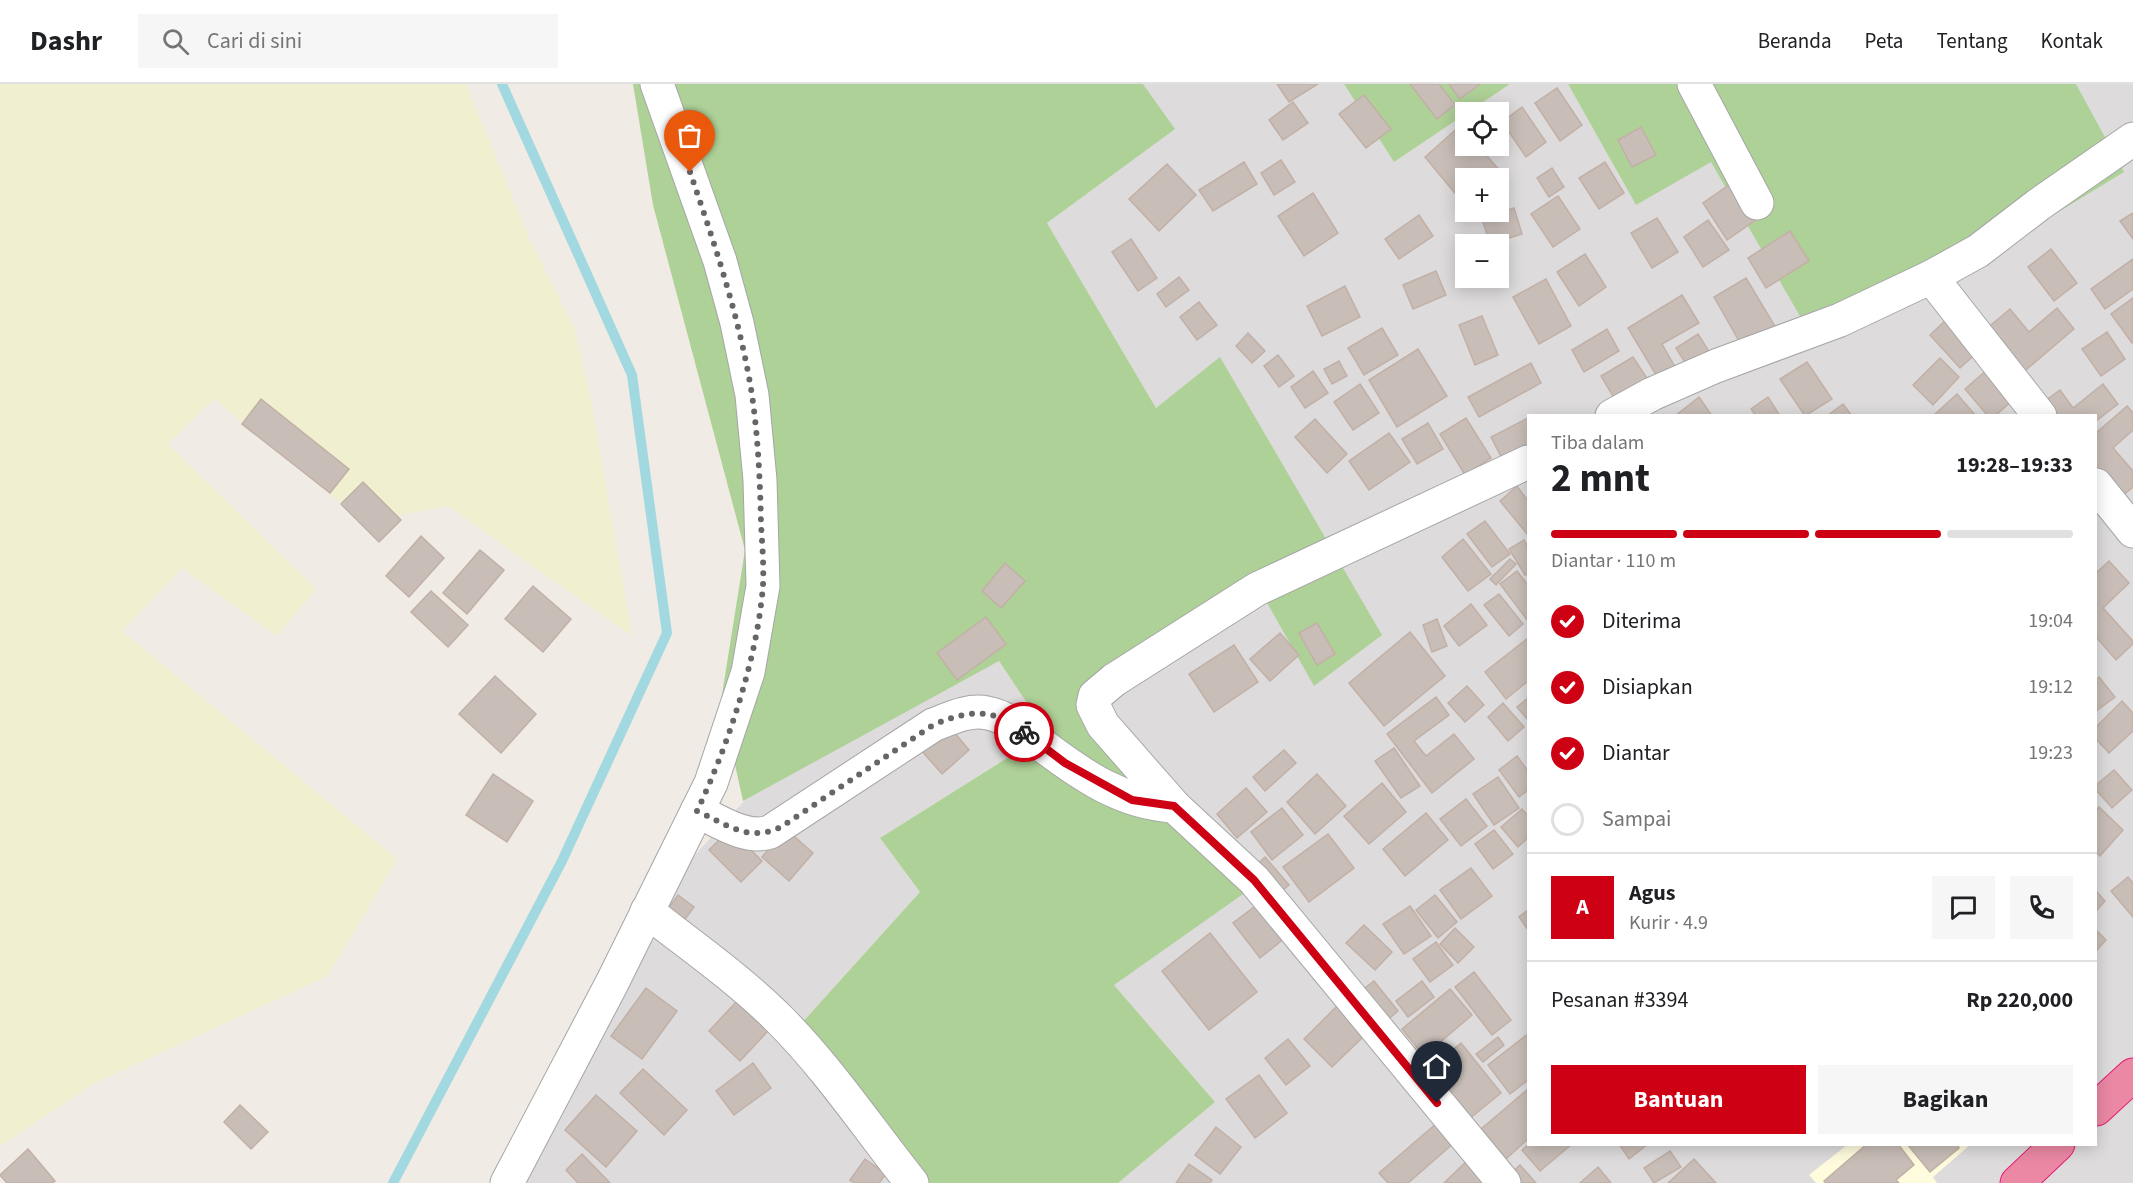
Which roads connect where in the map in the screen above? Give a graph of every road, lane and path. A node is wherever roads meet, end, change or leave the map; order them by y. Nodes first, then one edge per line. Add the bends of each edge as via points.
1 (657, 84) edge
2 (1694, 84) edge
3 (2133, 139) edge
4 (1757, 203) dead end
5 (1931, 277) junction
6 (1616, 414) edge
7 (2038, 414) edge
8 (1527, 462) edge
9 (2097, 486) edge
10 (2133, 531) edge
11 (1174, 806) junction
12 (697, 811) junction
13 (647, 911) junction
14 (2133, 1075) edge
15 (2097, 1108) edge
16 (2056, 1146) edge
17 (2022, 1181) edge
18 (507, 1183) edge
19 (912, 1183) edge
20 (1504, 1183) edge

1 - 12 street via 720,261 737,323 752,395 760,480 763,586 748,672 711,783
2 - 4 street
3 - 5 street via 1978,251
5 - 6 street via 1840,320 1705,371
5 - 7 street
8 - 11 street via 1257,589 1095,696 1093,705 1103,725
9 - 10 street
11 - 12 street via 1132,800 986,712 955,716 933,725 771,832 747,834
11 - 20 street via 1254,880
12 - 13 street
13 - 18 street
13 - 19 street via 778,1019 814,1056
14 - 15 highway
16 - 17 highway

